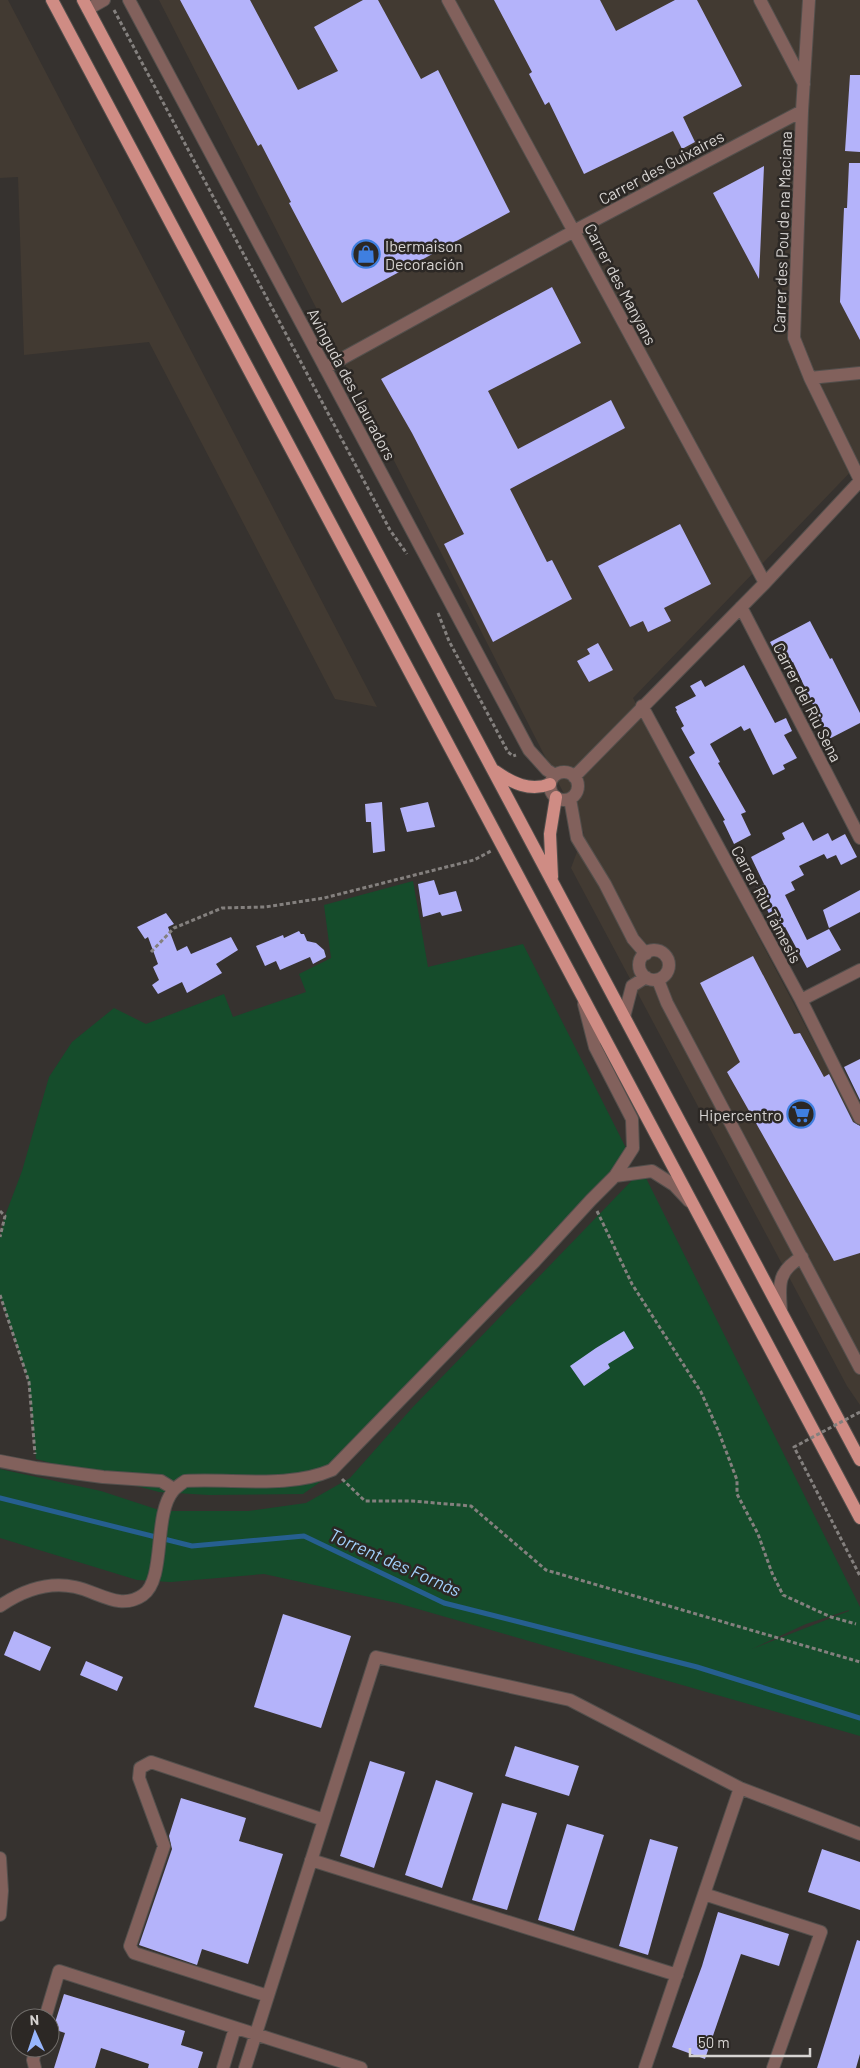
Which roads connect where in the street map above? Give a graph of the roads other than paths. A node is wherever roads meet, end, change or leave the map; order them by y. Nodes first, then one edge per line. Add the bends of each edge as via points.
1 (52, 0) edge
2 (129, 0) edge
3 (448, 0) edge
4 (760, 0) edge
5 (809, 0) edge
6 (109, 4) edge
7 (85, 5) edge
8 (804, 84) junction
9 (802, 111) junction
10 (574, 231) junction
11 (325, 368) junction
12 (860, 373) edge
13 (810, 378) junction
14 (860, 480) edge
15 (764, 583) junction
16 (741, 607) junction
17 (642, 706) junction
18 (493, 770) junction
19 (574, 777) junction
20 (553, 780) junction
21 (556, 797) junction
22 (570, 798) junction
23 (860, 838) edge
24 (552, 882) junction
25 (646, 954) junction
26 (860, 970) edge
27 (652, 979) junction
28 (581, 994) junction
29 (801, 1000) junction
30 (624, 1017) junction
31 (860, 1118) edge
32 (615, 1176) junction
33 (693, 1206) junction
34 (802, 1257) junction
35 (780, 1311) junction
36 (860, 1368) edge
37 (860, 1460) edge
38 (0, 1461) edge
39 (174, 1489) junction
40 (860, 1518) edge
41 (0, 1606) edge
42 (740, 1788) junction
43 (324, 1820) junction
44 (860, 1834) edge
45 (0, 1858) edge
46 (311, 1860) junction
47 (704, 1894) junction
48 (0, 1915) edge
49 (677, 1975) junction
50 (268, 1996) junction
51 (48, 2008) edge
52 (235, 2028) junction
53 (256, 2034) junction
54 (223, 2068) edge
55 (245, 2068) edge
56 (361, 2068) edge
57 (645, 2068) edge
58 (773, 2068) edge

1 - 28 main road
2 - 11 street, Avinguda des Llauradors
3 - 10 street, Carrer des Manyans
4 - 8 street
5 - 8 street, Carrer des Pou de na Maciana
6 - 7 street
7 - 18 main road
8 - 9 street, Carrer des Pou de na Maciana
9 - 10 street, Carrer des Guixaires
9 - 13 street, Carrer des Pou de na Maciana via 794,338
10 - 11 street, Carrer des Guixaires
10 - 15 street, Carrer des Manyans
11 - 20 street, Avinguda des Llauradors via 529,750
12 - 13 street
13 - 14 street, Carrer des Pou de na Maciana
14 - 15 street
15 - 16 street
16 - 17 street
16 - 23 street, Carrer del Riu Sena
17 - 19 street
17 - 29 street, Carrer Riu Támesis
18 - 20 main road via 507,780 530,788 541,788
18 - 24 main road
19 - 20 street via 567,773
19 - 22 street via 577,788
20 - 21 street via 551,792
21 - 22 street
21 - 24 main road via 550,840
22 - 25 street via 577,838 633,939
24 - 30 main road
25 - 27 street via 639,964 642,974
25 - 27 street via 657,951 668,960 666,974
26 - 29 street
27 - 30 street via 632,986
27 - 34 street
28 - 32 street via 595,1047 632,1119 633,1148
28 - 33 main road
29 - 31 street, Carrer Riu Támesis
30 - 35 main road
32 - 33 street via 652,1171 674,1185
32 - 39 street via 332,1470 297,1480 185,1481
33 - 40 main road
34 - 35 street via 790,1263 784,1271
34 - 36 street
35 - 37 main road
38 - 39 street via 103,1477 161,1481
39 - 41 street via 164,1509 154,1578 145,1593 123,1602 74,1586 42,1586 18,1594
42 - 43 street via 570,1700 376,1657
42 - 44 street
42 - 47 street
43 - 46 street
43 - 50 street via 151,1762 140,1768 139,1778 164,1846 130,1946 134,1953
45 - 48 street
46 - 49 street
46 - 50 street
47 - 49 street
47 - 58 street via 821,1932
49 - 57 street
50 - 53 street
51 - 52 street via 58,1971
52 - 53 street
52 - 54 street
53 - 55 street
53 - 56 street

